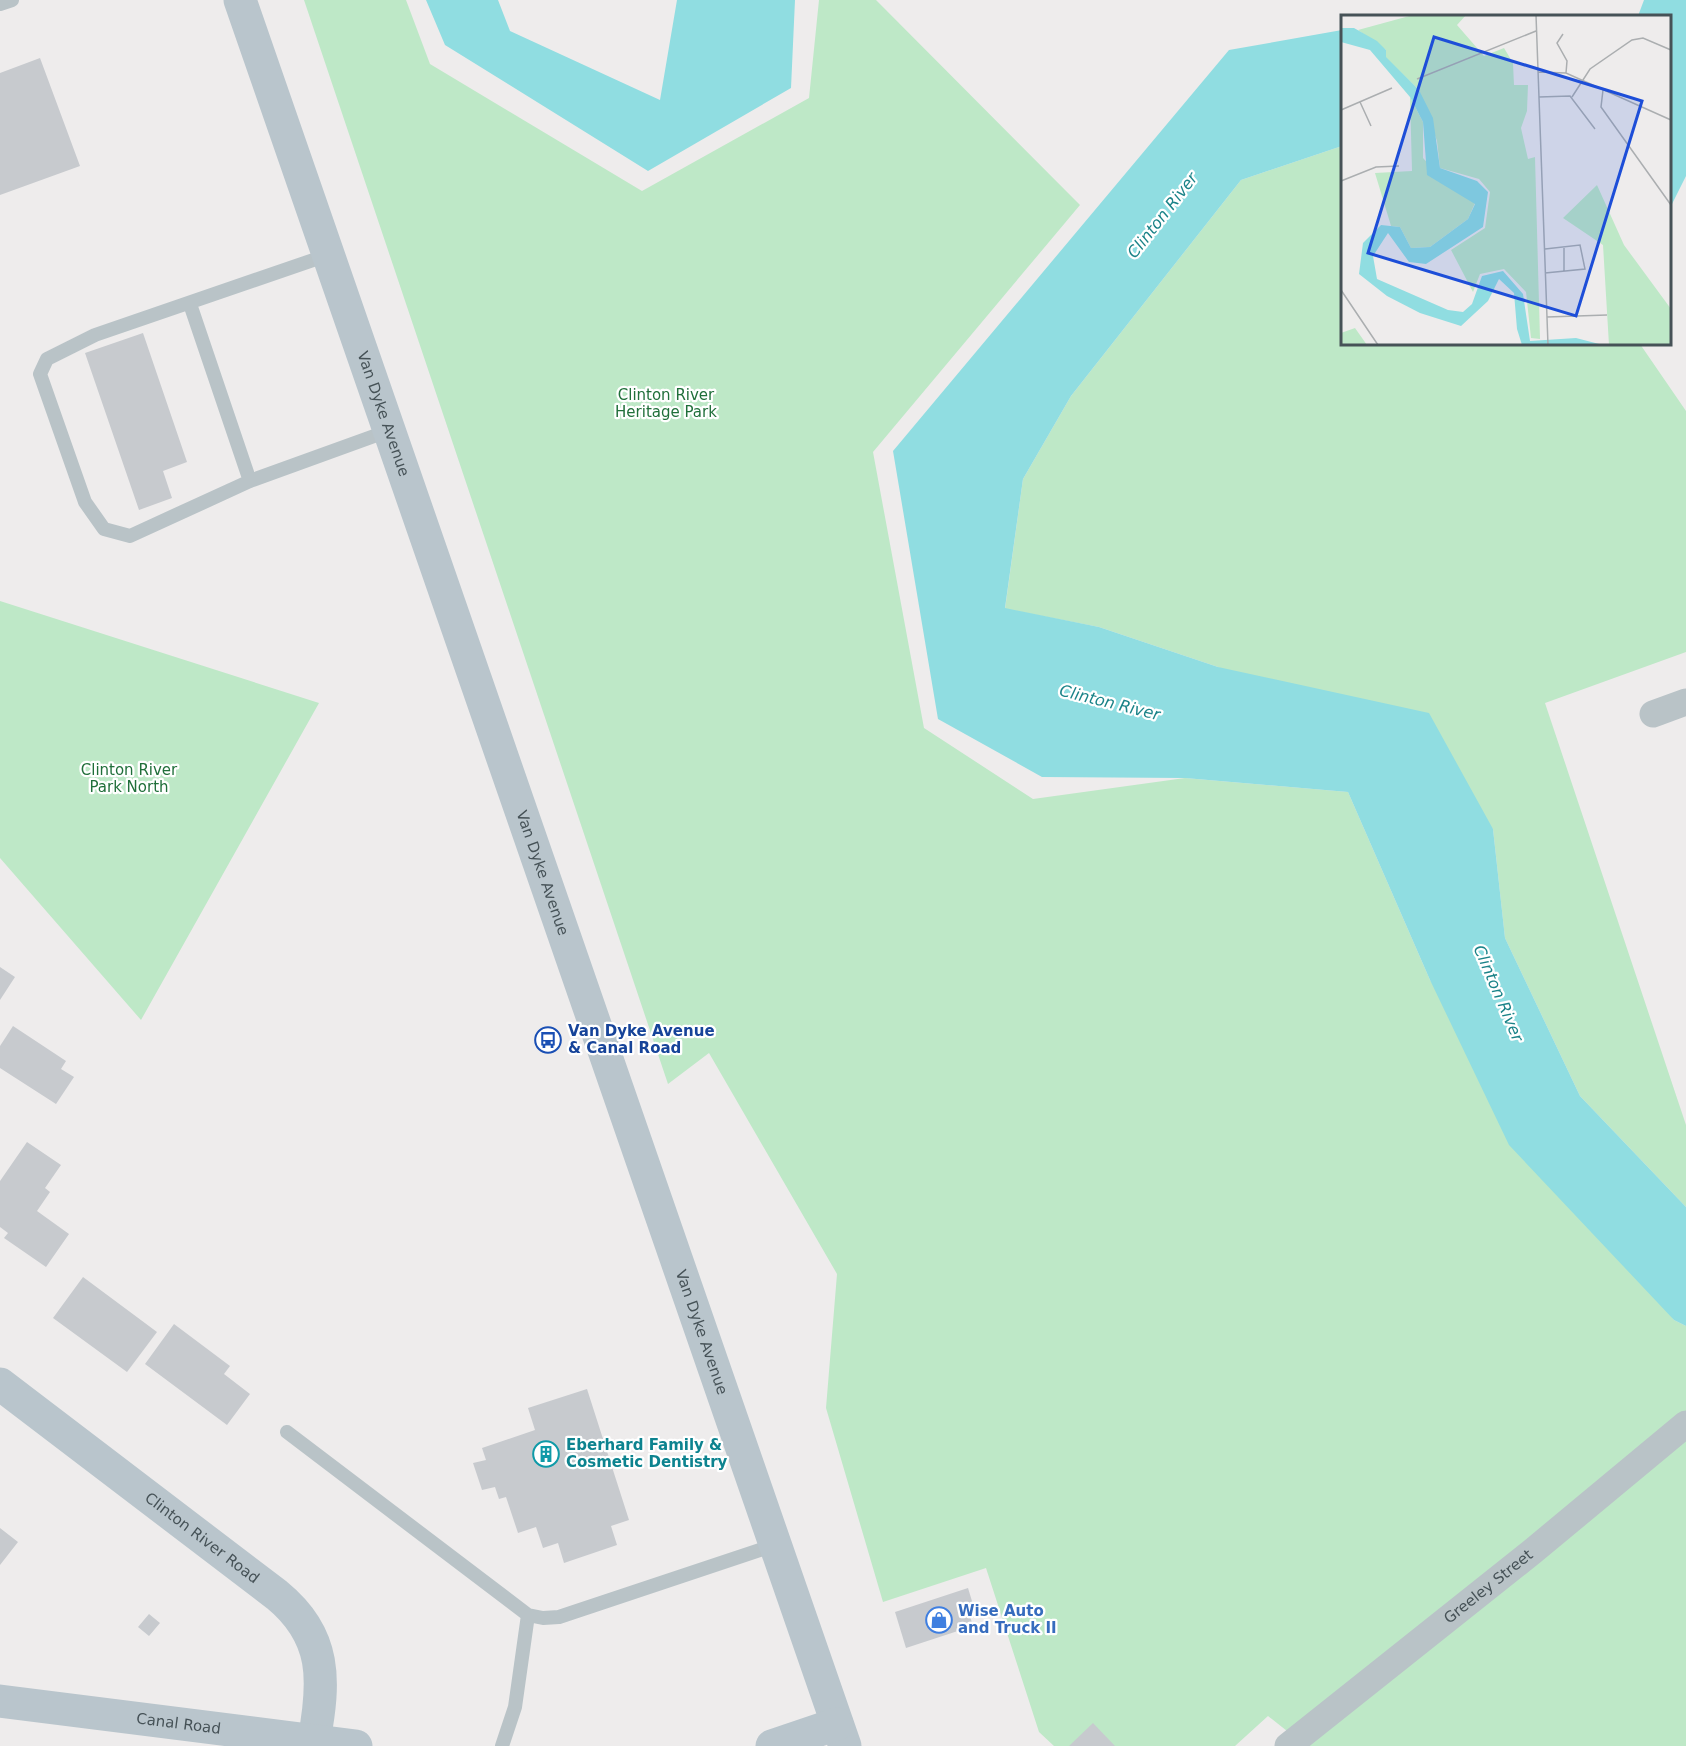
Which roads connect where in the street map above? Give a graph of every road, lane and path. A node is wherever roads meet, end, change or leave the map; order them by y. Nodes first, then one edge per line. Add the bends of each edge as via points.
1 (12, 0) edge
2 (240, 0) edge
3 (0, 4) edge
4 (328, 255) junction
5 (190, 304) junction
6 (388, 431) junction
7 (250, 481) junction
8 (1686, 702) edge
9 (1653, 714) dead end
10 (0, 1384) edge
11 (1686, 1424) edge
12 (287, 1432) dead end
13 (776, 1545) junction
14 (528, 1615) junction
15 (0, 1701) edge
16 (841, 1735) edge
17 (315, 1740) junction
18 (356, 1746) edge
19 (502, 1746) edge
20 (772, 1746) edge
21 (1288, 1746) edge

1 - 3 lane
2 - 4 main road, Van Dyke Avenue
4 - 5 lane
4 - 6 main road, Van Dyke Avenue
5 - 7 lane
5 - 7 lane via 95,335 47,359 40,374 85,502 104,528 130,536
6 - 7 lane
6 - 13 main road, Van Dyke Avenue
8 - 9 street
10 - 17 main road, Clinton River Road via 300,1616 310,1631 321,1666
11 - 21 street, Greeley Street
12 - 14 lane
13 - 14 lane via 559,1617
13 - 16 main road, Van Dyke Avenue
14 - 19 lane via 515,1707
15 - 17 main road, Canal Road
16 - 20 main road
17 - 18 main road, Canal Road

